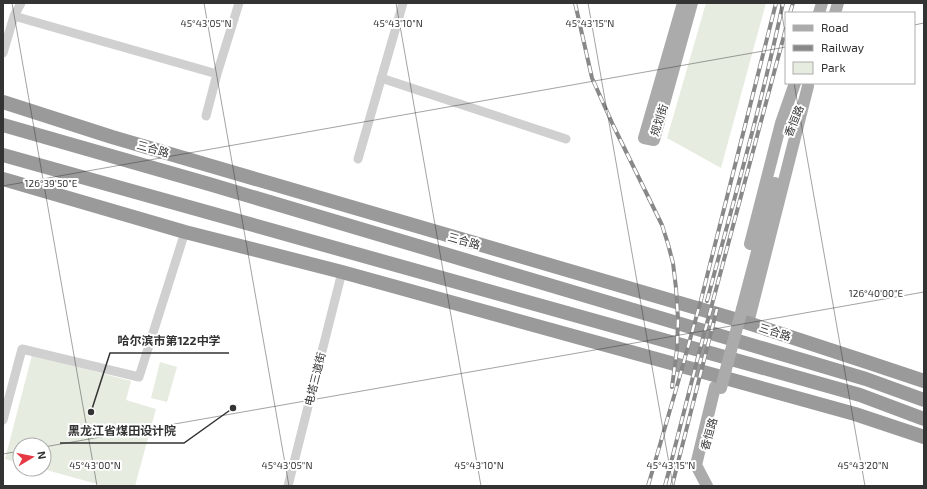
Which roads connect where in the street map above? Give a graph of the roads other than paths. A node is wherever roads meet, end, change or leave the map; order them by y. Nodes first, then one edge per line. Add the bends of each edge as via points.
1 (21, 3) edge
2 (239, 3) edge
3 (403, 3) edge
4 (683, 3) edge
5 (692, 3) edge
6 (14, 16) junction
7 (3, 54) edge
8 (217, 74) junction
9 (381, 78) junction
10 (795, 84) edge
11 (809, 85) edge
12 (3, 102) edge
13 (206, 116) dead end
14 (3, 125) edge
15 (112, 137) junction
16 (566, 139) dead end
17 (3, 156) edge
18 (358, 159) dead end
19 (3, 179) edge
20 (209, 184) junction
21 (184, 232) junction
22 (342, 272) junction
23 (738, 309) junction
24 (748, 323) junction
25 (924, 381) edge
26 (924, 400) edge
27 (924, 419) edge
28 (3, 420) edge
29 (924, 438) edge
30 (288, 486) edge
31 (707, 486) edge

1 - 6 street
2 - 8 street
3 - 9 street
4 - 5 main road, 规划街 via 644,138 654,140
6 - 7 street
6 - 8 street
8 - 13 street
9 - 16 street
9 - 18 street
10 - 23 main road, 香恒路 via 781,123
11 - 23 main road, 香恒路 via 789,132
11 - 24 main road
12 - 15 highway, 三合路
14 - 20 highway
15 - 20 highway
15 - 24 highway, 三合路
17 - 27 highway via 860,396
19 - 21 highway
20 - 26 highway via 866,379
21 - 22 highway
21 - 28 street via 139,377 22,349
22 - 29 highway via 847,412
22 - 30 street, 电塔三道街
23 - 31 main road, 香恒路 via 696,465
24 - 25 highway, 三合路

